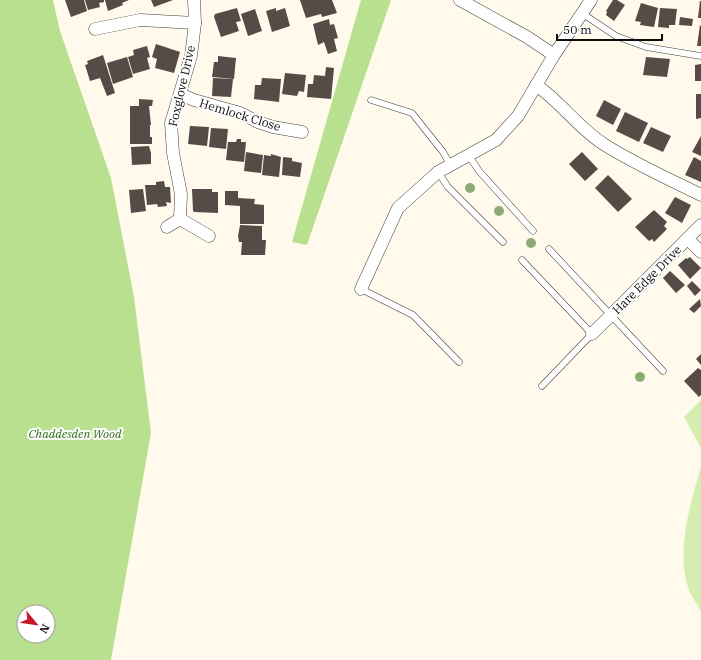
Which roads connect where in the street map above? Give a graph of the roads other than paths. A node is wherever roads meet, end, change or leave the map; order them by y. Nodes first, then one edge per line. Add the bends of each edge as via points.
1 (194, 0) edge
2 (460, 0) edge
3 (591, 0) edge
4 (583, 14) junction
5 (195, 23) junction
6 (95, 29) dead end
7 (554, 55) junction
8 (701, 56) edge
9 (536, 85) junction
10 (180, 94) junction
11 (371, 100) dead end
12 (302, 132) dead end
13 (469, 156) junction
14 (451, 166) junction
15 (438, 172) junction
16 (701, 195) edge
17 (180, 219) junction
18 (701, 225) edge
19 (167, 227) dead end
20 (533, 232) dead end
21 (209, 236) dead end
22 (688, 239) junction
23 (503, 242) dead end
24 (549, 249) dead end
25 (701, 252) edge
26 (522, 260) dead end
27 (361, 289) joint
28 (612, 315) junction
29 (592, 334) junction
30 (459, 362) dead end
31 (663, 371) dead end
32 (542, 386) dead end

1 - 5 street, Foxglove Drive
2 - 7 street
3 - 4 street
4 - 7 street
4 - 8 lane via 616,36 646,47
5 - 6 street via 140,20
5 - 10 street, Foxglove Drive via 191,56
7 - 9 street
9 - 13 street via 518,116 496,140
9 - 16 street via 552,96 588,133 605,146
10 - 12 street, Hemlock Close via 240,112 273,127
10 - 17 street, Foxglove Drive via 171,123 173,153 181,194
11 - 14 lane via 412,114
13 - 14 street
13 - 20 lane via 479,171
14 - 15 street
15 - 23 lane via 448,187
15 - 27 street via 398,208
17 - 19 street
17 - 21 street
18 - 22 street, Hare Edge Drive
22 - 25 street
22 - 28 street, Hare Edge Drive
24 - 28 lane
26 - 29 lane
27 - 30 lane via 414,315
28 - 29 street, Hare Edge Drive
28 - 31 lane
29 - 32 lane

